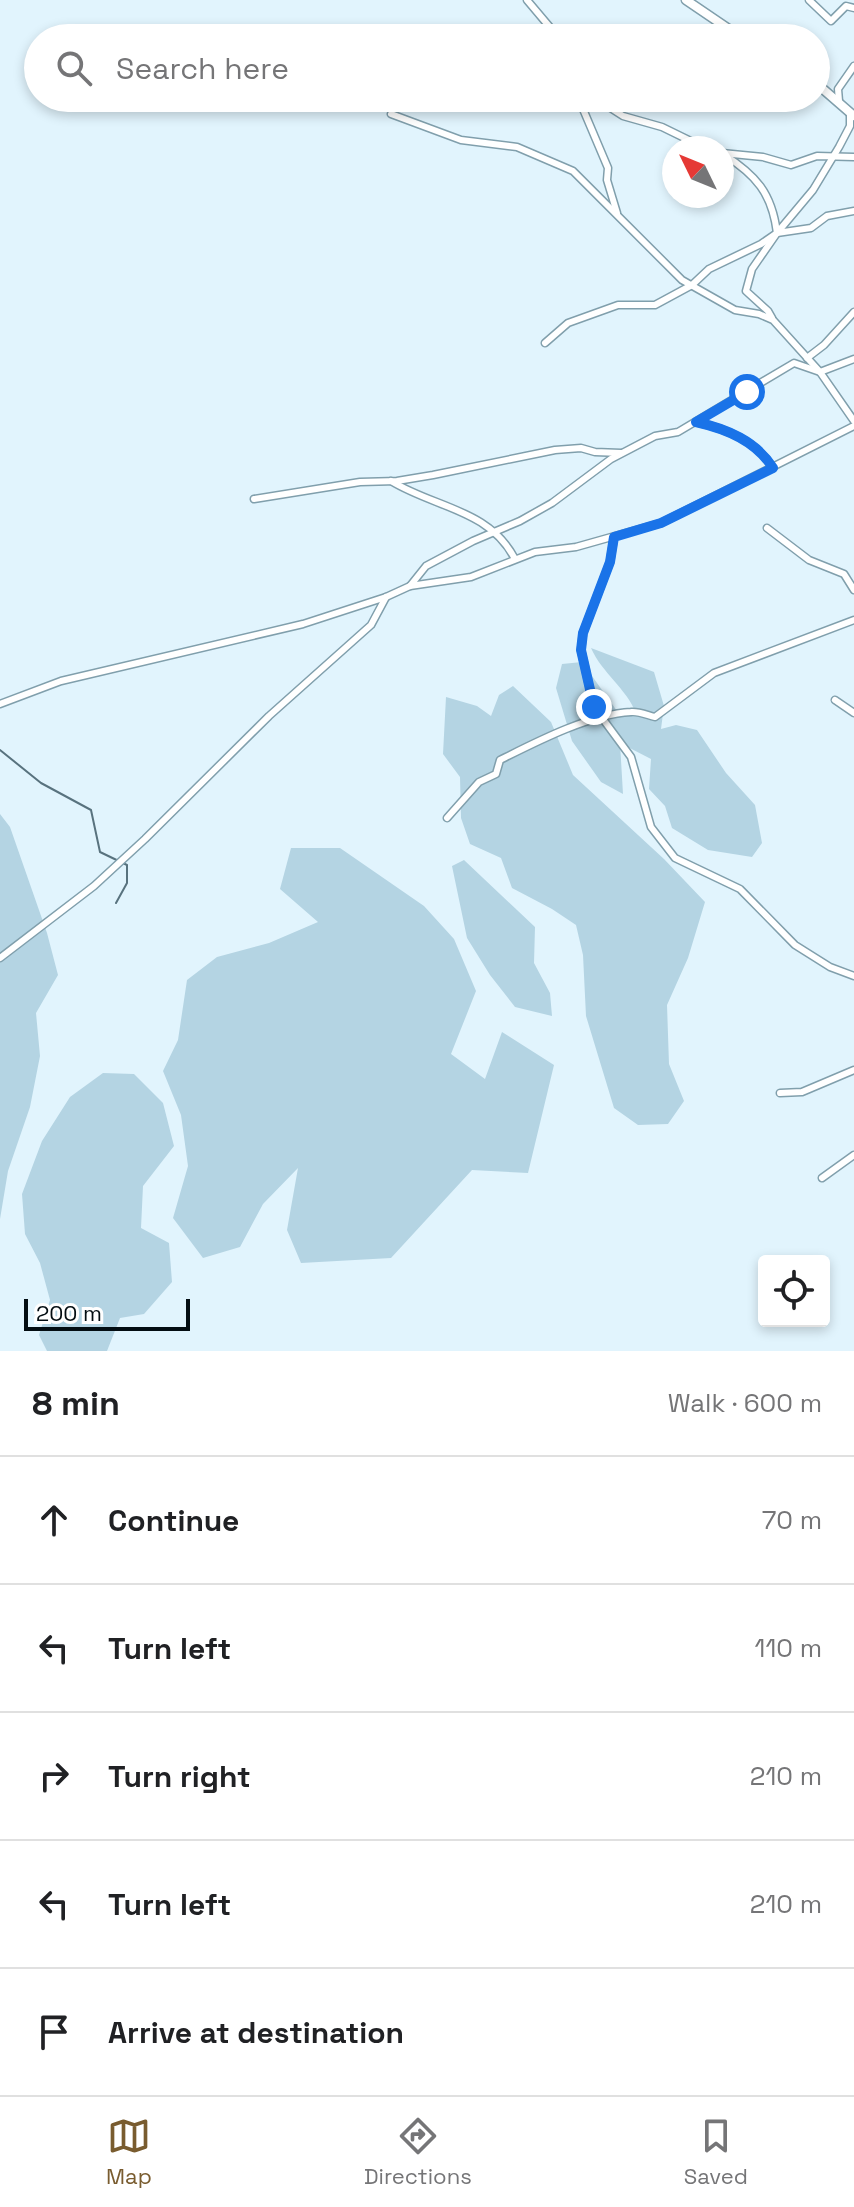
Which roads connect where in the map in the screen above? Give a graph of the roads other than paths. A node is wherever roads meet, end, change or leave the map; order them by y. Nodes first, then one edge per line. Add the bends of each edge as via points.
1 (527, 0) edge
2 (686, 0) edge
3 (809, 0) edge
4 (851, 5) edge
5 (547, 24) edge
6 (721, 24) edge
7 (854, 66) edge
8 (844, 78) junction
9 (854, 78) edge
10 (830, 94) edge
11 (839, 101) junction
12 (584, 112) edge
13 (617, 112) edge
14 (391, 114) dead end
15 (852, 114) edge
16 (680, 136) edge
17 (734, 154) edge
18 (832, 156) junction
19 (854, 157) edge
20 (734, 161) edge
21 (854, 211) edge
22 (619, 216) junction
23 (777, 233) junction
24 (692, 285) junction
25 (854, 312) edge
26 (773, 320) junction
27 (545, 343) dead end
28 (807, 358) junction
29 (854, 359) edge
30 (820, 372) junction
31 (696, 422) junction
32 (854, 423) edge
33 (623, 454) junction
34 (773, 468) junction
35 (391, 481) junction
36 (254, 499) dead end
37 (767, 528) dead end
38 (494, 532) junction
39 (614, 537) junction
40 (515, 559) junction
41 (410, 586) junction
42 (854, 590) edge
43 (386, 597) junction
44 (854, 620) edge
45 (835, 700) dead end
46 (0, 704) edge
47 (854, 713) edge
48 (600, 718) junction
49 (447, 818) dead end
50 (0, 958) edge
51 (854, 976) edge
52 (854, 1070) edge
53 (780, 1093) dead end
54 (854, 1155) edge
55 (822, 1178) dead end

1 - 5 street
2 - 6 street
3 - 4 street via 831,21
7 - 8 street
8 - 9 street
8 - 11 street
10 - 11 street
11 - 15 street
12 - 22 street via 608,168
13 - 16 street
14 - 22 street via 461,140 517,147 573,171
15 - 18 street
17 - 18 street via 791,165
18 - 19 street
18 - 23 street via 813,190
20 - 23 street via 761,185 774,211
21 - 23 street via 827,216 811,228
22 - 24 street via 669,269
23 - 24 street via 709,269
23 - 26 street via 752,269 746,291
24 - 26 street via 735,310
24 - 27 street via 655,305 618,305 568,323
25 - 28 street
26 - 28 street
28 - 30 street
29 - 30 street
30 - 31 street via 794,363
30 - 32 street
31 - 33 street
31 - 34 street via 743,439 763,452
32 - 34 street
33 - 35 street via 555,450
33 - 38 street via 552,503
34 - 39 street via 661,523
35 - 36 street
35 - 38 street via 413,495 466,512
37 - 42 street via 809,560 844,574
38 - 40 street
38 - 41 street via 426,566
39 - 40 street
39 - 48 street via 581,650
40 - 41 street via 471,577
41 - 43 street
43 - 46 street via 303,624 61,681
43 - 50 street via 371,625 269,716 145,839
44 - 48 street via 714,673 655,717 633,711
45 - 47 street
48 - 49 street via 500,760 496,774 479,782
48 - 51 street via 631,757 651,827 675,858 740,889 795,945
52 - 53 street via 802,1092
54 - 55 street

